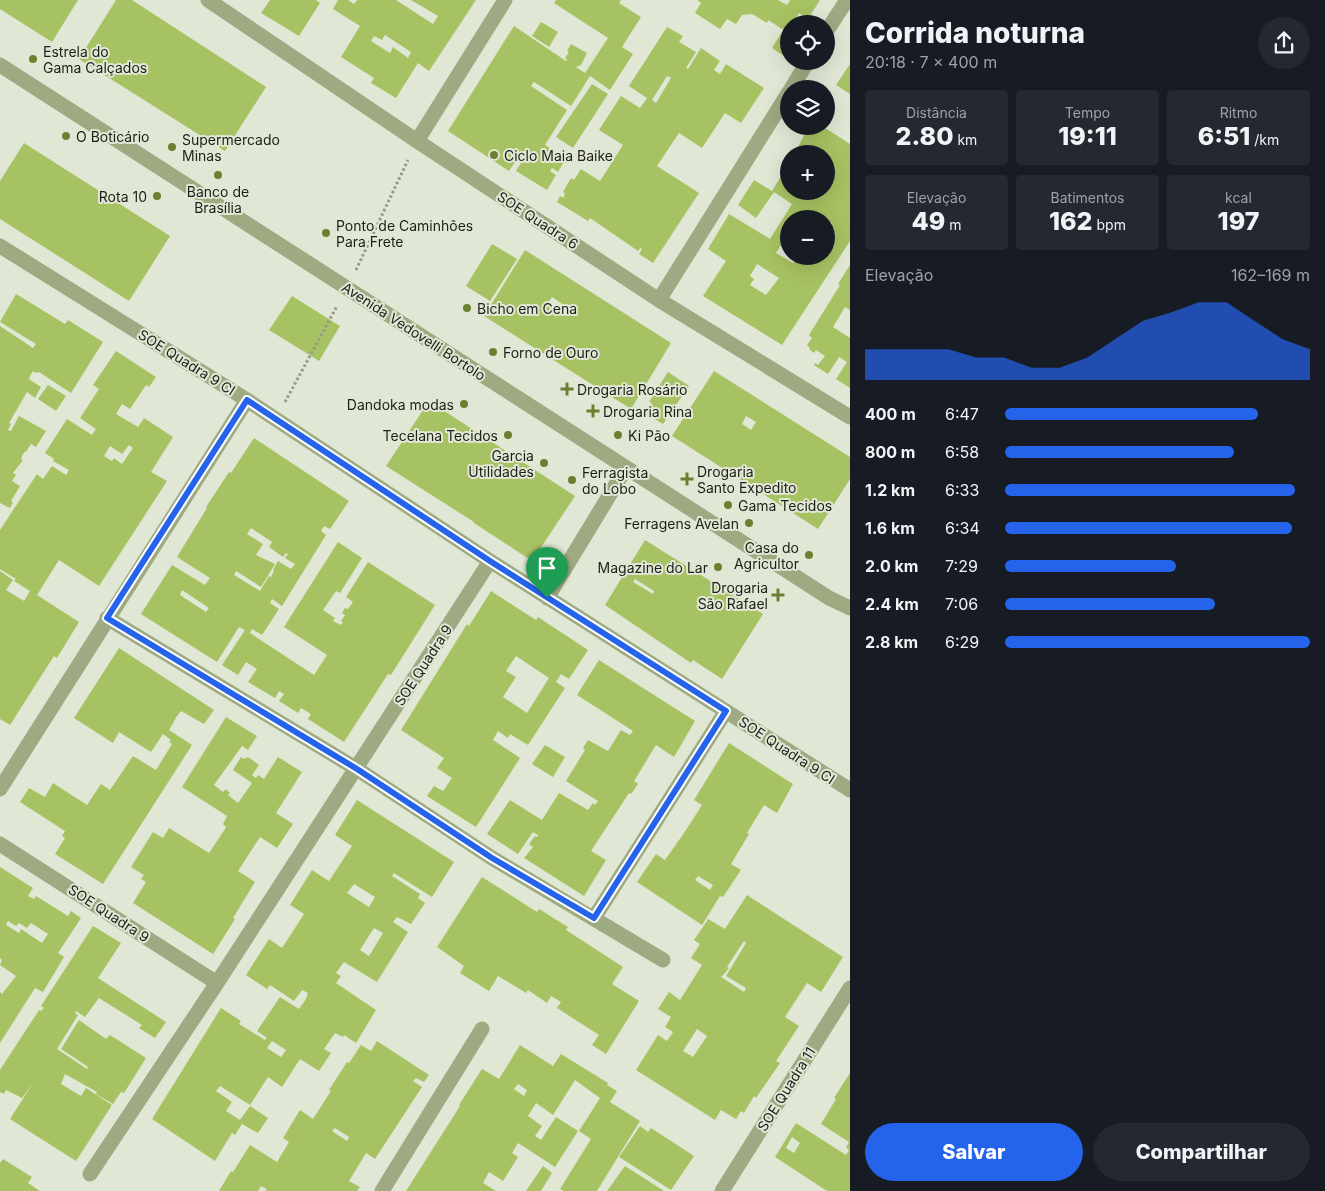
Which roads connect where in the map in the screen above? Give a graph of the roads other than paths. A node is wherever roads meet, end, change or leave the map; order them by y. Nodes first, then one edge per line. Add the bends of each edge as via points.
1 (208, 0) edge
2 (505, 0) edge
3 (846, 0) edge
4 (835, 18) edge
5 (0, 65) edge
6 (780, 106) edge
7 (417, 141) junction
8 (2, 250) edge
9 (659, 300) junction
10 (247, 400) junction
11 (850, 417) edge
12 (626, 468) junction
13 (490, 561) junction
14 (547, 598) junction
15 (829, 598) junction
16 (850, 608) edge
17 (107, 618) junction
18 (850, 618) edge
19 (726, 711) junction
20 (357, 769) junction
21 (0, 789) edge
22 (850, 790) edge
23 (0, 844) edge
24 (594, 918) junction
25 (663, 960) dead end
26 (217, 983) junction
27 (850, 988) edge
28 (482, 1029) dead end
29 (90, 1174) dead end
30 (382, 1191) edge
31 (722, 1191) edge

1 - 7 street, SOE Quadra 6
2 - 7 street
3 - 4 street
5 - 12 street, Avenida Vedovelli Bortolo
6 - 9 street
7 - 9 street, SOE Quadra 6
8 - 10 street, SOE Quadra 9 CI
9 - 11 street, SOE Quadra 6
10 - 13 street, SOE Quadra 9 CI
10 - 17 street
12 - 14 street
12 - 15 street, Avenida Vedovelli Bortolo
13 - 14 street, SOE Quadra 9 CI
13 - 20 street, SOE Quadra 9
14 - 19 street, SOE Quadra 9 CI
15 - 16 street, Avenida Vedovelli Bortolo
15 - 18 street, Avenida Vedovelli Bortolo
17 - 20 street
17 - 21 street
19 - 22 street, SOE Quadra 9 CI
19 - 24 street
20 - 24 street via 492,858
20 - 26 street, SOE Quadra 9
23 - 26 street, SOE Quadra 9
24 - 25 street
26 - 29 street, SOE Quadra 9
27 - 31 street, SOE Quadra 11
28 - 30 street

